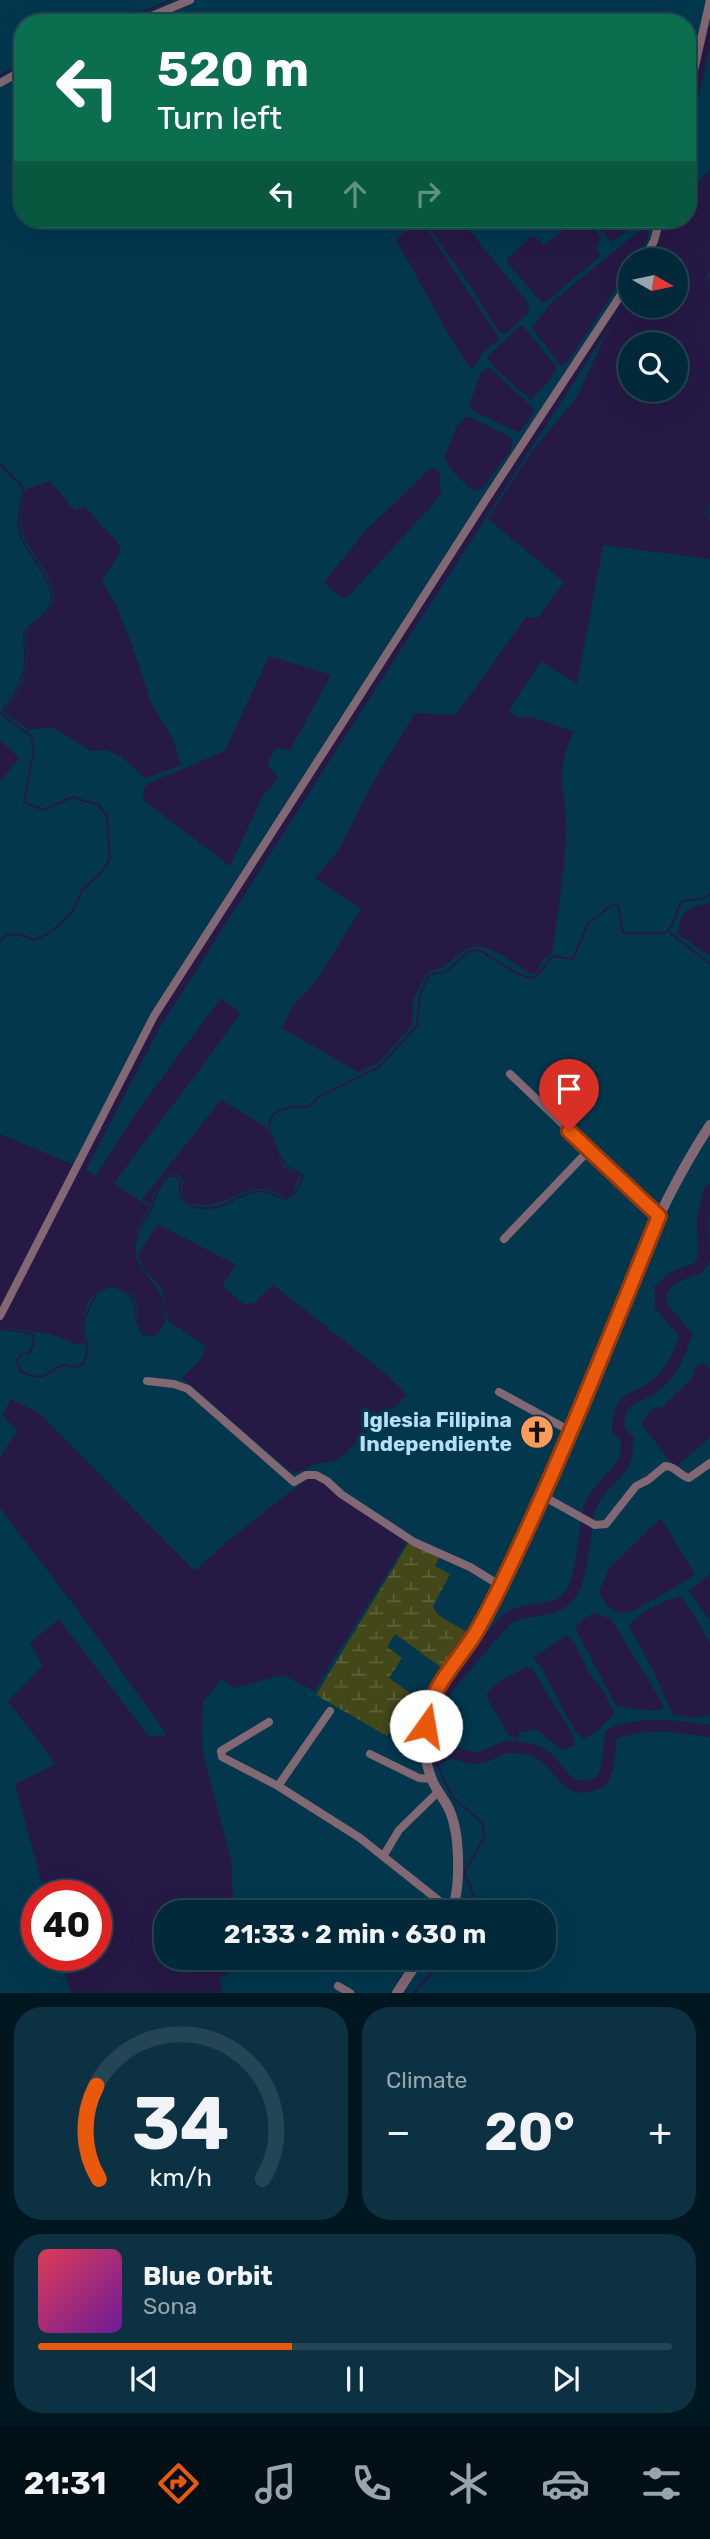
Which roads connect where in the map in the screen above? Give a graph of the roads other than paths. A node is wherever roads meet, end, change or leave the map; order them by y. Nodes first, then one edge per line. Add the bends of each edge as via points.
1 (190, 0) edge
2 (710, 0) edge
3 (157, 14) edge
4 (696, 62) edge
5 (658, 228) edge
6 (650, 248) edge
7 (618, 299) edge
8 (510, 1074) dead end
9 (710, 1125) edge
10 (589, 1150) junction
11 (659, 1216) junction
12 (504, 1239) dead end
13 (0, 1316) edge
14 (147, 1381) dead end
15 (499, 1392) dead end
16 (572, 1432) junction
17 (710, 1463) edge
18 (543, 1496) junction
19 (500, 1586) junction
20 (330, 1711) dead end
21 (268, 1722) dead end
22 (370, 1754) dead end
23 (431, 1779) junction
24 (278, 1786) junction
25 (438, 1792) junction
26 (383, 1854) junction
27 (438, 1900) edge
28 (456, 1900) edge
29 (413, 1970) edge
30 (338, 1986) dead end
31 (350, 1993) edge
32 (397, 1993) edge

1 - 3 street
2 - 4 street
5 - 6 street
7 - 13 street via 154,1016
8 - 10 street
9 - 11 street
10 - 11 street
10 - 12 street
11 - 16 street
14 - 19 street via 188,1389 294,1482 316,1475 405,1536
15 - 16 street
16 - 18 street
17 - 18 street via 689,1478 665,1466 636,1486 606,1524 595,1525
18 - 19 street
19 - 23 street via 475,1634 435,1690 427,1711 424,1740
20 - 24 street
21 - 24 street via 221,1754 224,1760
22 - 23 street via 419,1778
23 - 25 street
24 - 26 street
25 - 26 street via 399,1830
25 - 28 street via 456,1829
26 - 27 street
29 - 32 street
30 - 31 street

